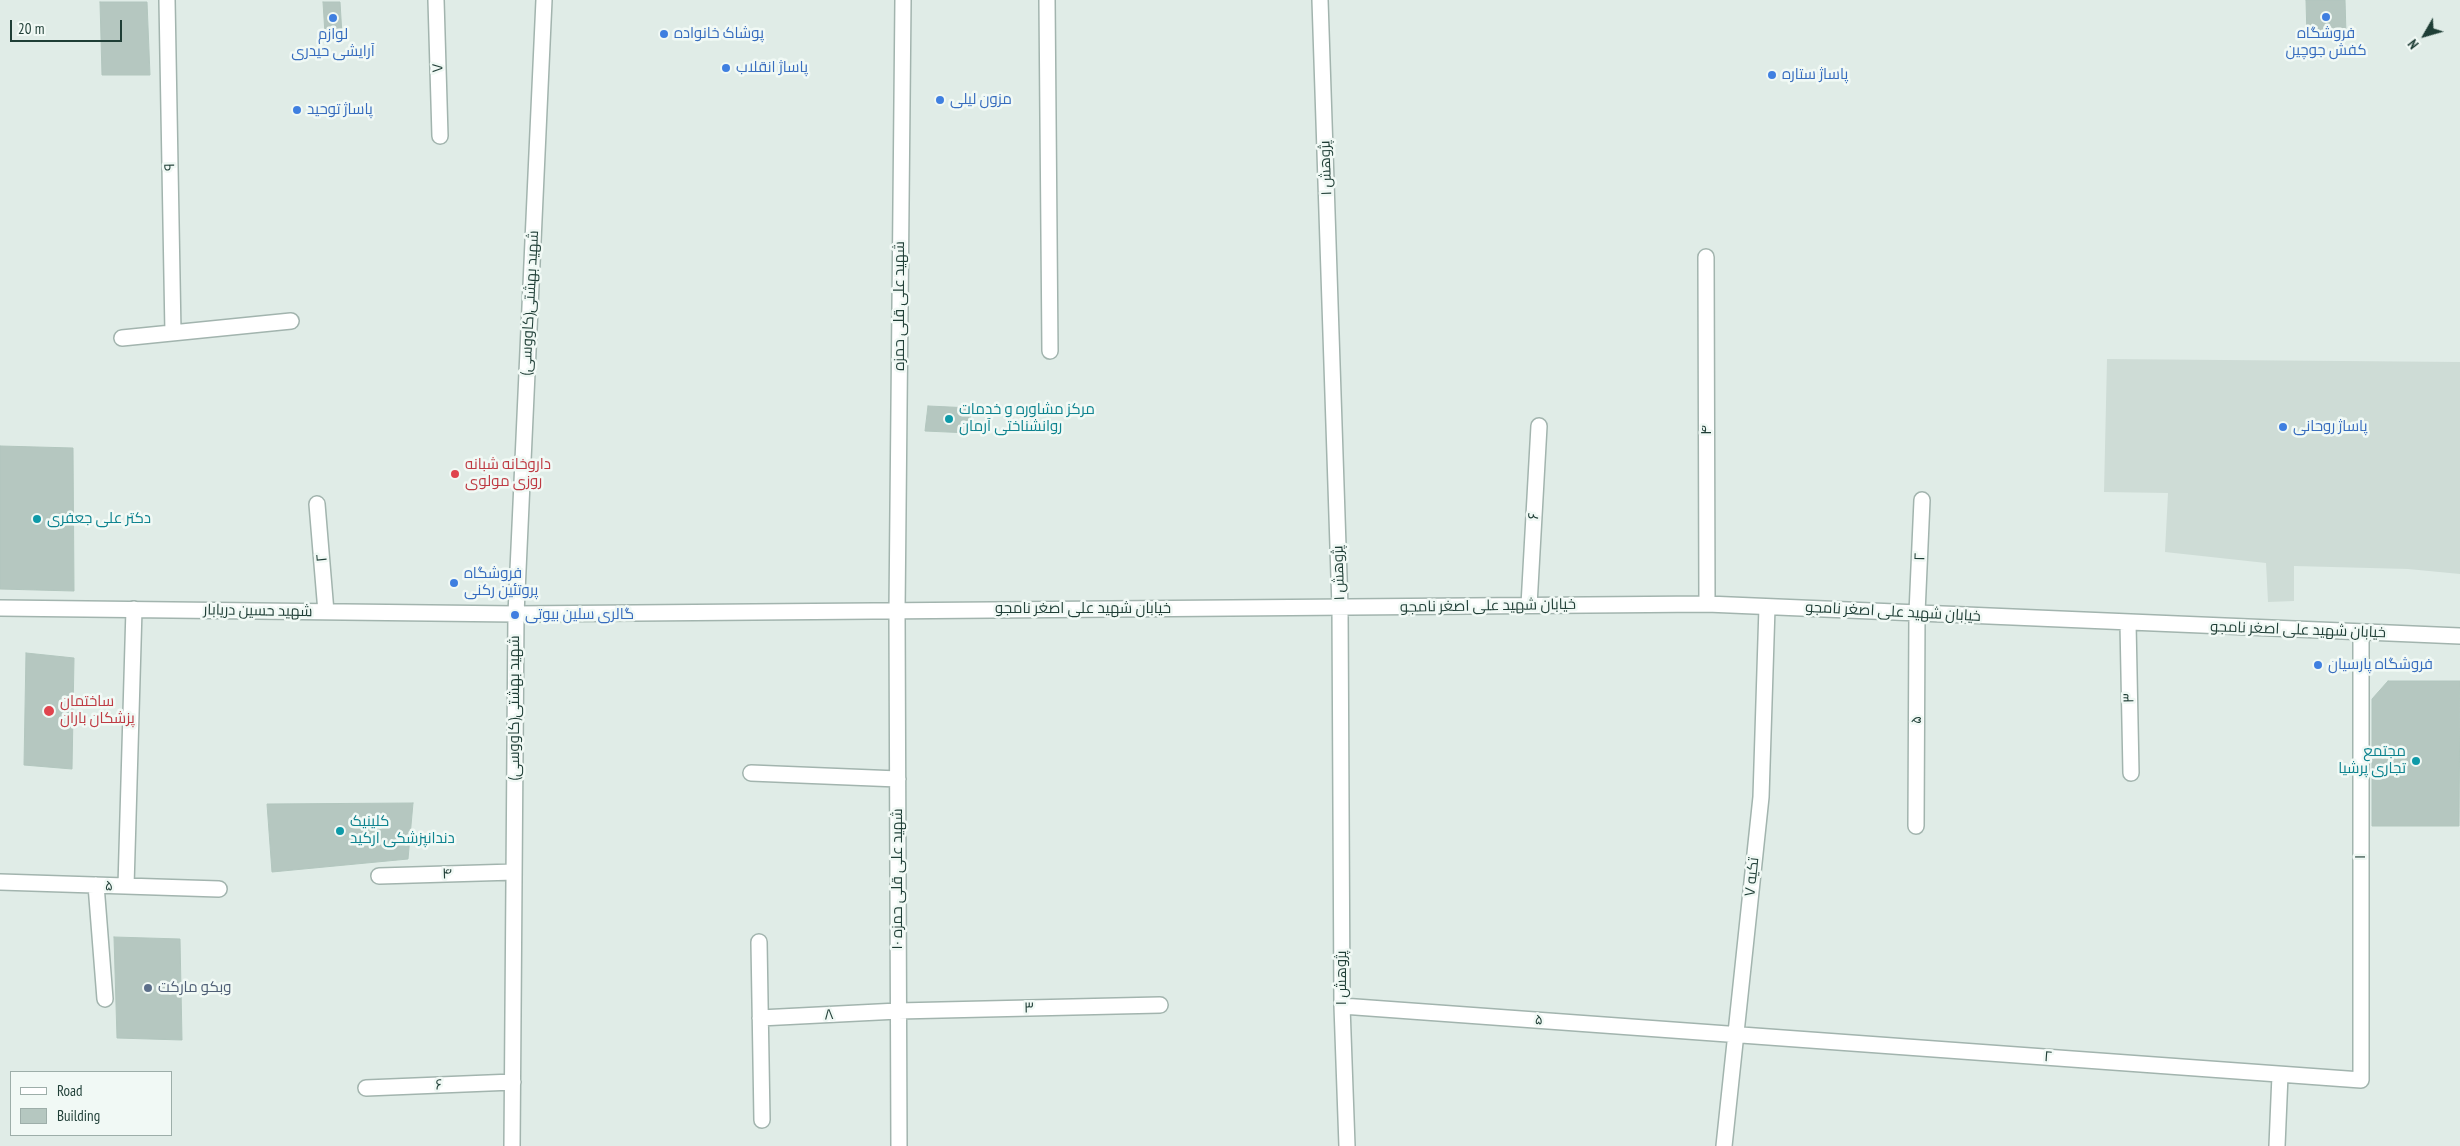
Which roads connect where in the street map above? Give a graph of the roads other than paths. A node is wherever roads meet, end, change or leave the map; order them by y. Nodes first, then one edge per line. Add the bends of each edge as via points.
1 (167, 0) edge
2 (436, 0) edge
3 (544, 0) edge
4 (903, 0) edge
5 (1047, 0) edge
6 (1320, 0) edge
7 (440, 136) dead end
8 (1706, 257) dead end
9 (291, 321) dead end
10 (173, 333) junction
11 (122, 338) dead end
12 (1050, 351) dead end
13 (1539, 426) dead end
14 (1922, 500) dead end
15 (317, 504) dead end
16 (1707, 604) junction
17 (1529, 606) junction
18 (1340, 607) junction
19 (1767, 607) junction
20 (0, 608) edge
21 (134, 609) junction
22 (897, 611) junction
23 (326, 612) junction
24 (1917, 613) junction
25 (516, 614) junction
26 (2128, 623) junction
27 (2361, 633) junction
28 (2460, 636) edge
29 (751, 773) dead end
30 (2131, 773) dead end
31 (898, 779) junction
32 (1916, 826) dead end
33 (514, 872) junction
34 (379, 876) dead end
35 (0, 882) edge
36 (96, 885) junction
37 (126, 886) junction
38 (219, 889) dead end
39 (759, 942) dead end
40 (105, 999) dead end
41 (1160, 1005) dead end
42 (1342, 1006) junction
43 (898, 1011) junction
44 (760, 1018) junction
45 (1736, 1033) junction
46 (2280, 1075) junction
47 (2361, 1080) joint
48 (512, 1082) junction
49 (366, 1088) dead end
50 (762, 1120) dead end
51 (512, 1146) edge
52 (899, 1146) edge
53 (1347, 1146) edge
54 (1724, 1146) edge
55 (2277, 1146) edge

1 - 10 street, ۹
2 - 7 street, ۷
3 - 25 street, شهید بهشتی(کاووسی)
4 - 22 street, شهید علی قلی حمزه
5 - 12 street
6 - 18 street, پژوهش ۱
8 - 16 street, ۴
9 - 10 street
10 - 11 street
13 - 17 street, ۶
14 - 24 street, ۲
15 - 23 street, ۲
16 - 17 street, خیابان شهید علی اصغر نامجو
16 - 19 street, خیابان شهید علی اصغر نامجو
17 - 18 street, خیابان شهید علی اصغر نامجو
18 - 22 street, خیابان شهید علی اصغر نامجو
18 - 42 street, پژوهش ۱
19 - 24 street, خیابان شهید علی اصغر نامجو
19 - 45 street, تکیه ۷ via 1760,797
20 - 21 street, شهید حسین دریابار
21 - 23 street, شهید حسین دریابار
21 - 37 street
22 - 25 street, خیابان شهید علی اصغر نامجو
22 - 31 street, شهید علی قلی حمزه ۱۰
23 - 25 street, شهید حسین دریابار
24 - 26 street, خیابان شهید علی اصغر نامجو
24 - 32 street, ۵
25 - 33 street, شهید بهشتی(کاووسی)
26 - 27 street, خیابان شهید علی اصغر نامجو
26 - 30 street, ۳
27 - 28 street, خیابان شهید علی اصغر نامجو
27 - 47 street, ۱
29 - 31 street
31 - 43 street, شهید علی قلی حمزه ۱۰
33 - 34 street, ۴
33 - 48 street, شهید بهشتی(کاووسی)
35 - 36 street, ۵
36 - 37 street, ۵
36 - 40 street
37 - 38 street, ۵
39 - 44 street
41 - 43 street, ۳
42 - 45 street, ۵
42 - 53 street, پژوهش ۱
43 - 44 street, ۸
43 - 52 street, شهید علی قلی حمزه ۱۰
44 - 50 street
45 - 46 street, ۲
45 - 54 street, تکیه ۷
46 - 47 street, ۲
46 - 55 street
48 - 49 street, ۶
48 - 51 street, شهید بهشتی(کاووسی)

